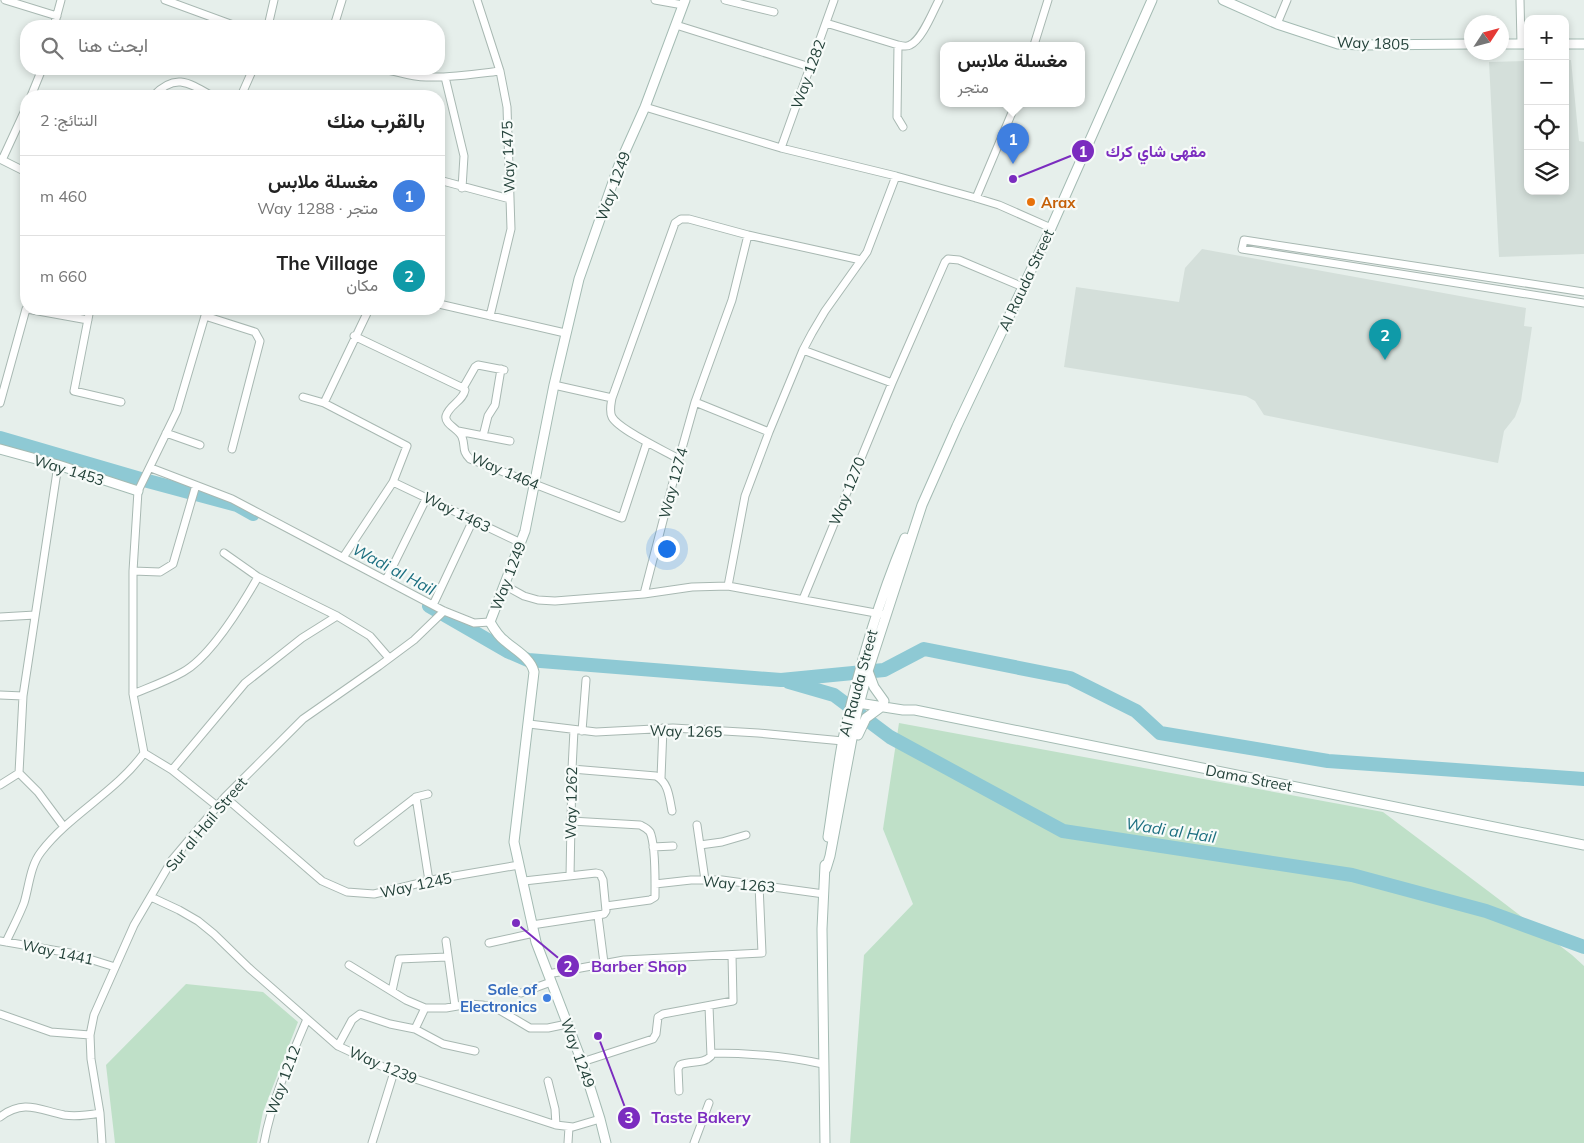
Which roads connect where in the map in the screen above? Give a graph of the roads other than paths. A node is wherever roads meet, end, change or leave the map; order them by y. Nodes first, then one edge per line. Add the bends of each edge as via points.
1 (4, 0) edge
2 (61, 0) edge
3 (274, 0) edge
4 (342, 0) edge
5 (477, 0) edge
6 (655, 0) edge
7 (725, 0) edge
8 (834, 0) edge
9 (939, 0) edge
10 (1048, 0) edge
11 (1152, 0) edge
12 (1223, 0) edge
13 (1287, 0) edge
14 (1520, 0) edge
15 (169, 1) edge
16 (684, 3) edge
17 (774, 12) dead end
18 (57, 16) junction
19 (56, 20) edge
20 (220, 20) edge
21 (269, 20) edge
22 (336, 20) edge
23 (826, 23) junction
24 (1276, 24) junction
25 (676, 25) junction
26 (1035, 42) edge
27 (1464, 44) edge
28 (1509, 44) edge
29 (1524, 44) edge
30 (1569, 44) edge
31 (1584, 44) edge
32 (898, 45) junction
33 (810, 67) junction
34 (500, 71) junction
35 (40, 75) edge
36 (250, 75) edge
37 (409, 75) edge
38 (445, 77) junction
39 (33, 90) edge
40 (161, 90) edge
41 (202, 90) edge
42 (243, 90) edge
43 (645, 107) junction
44 (1014, 107) edge
45 (20, 120) edge
46 (903, 127) dead end
47 (782, 148) junction
48 (1, 160) edge
49 (20, 169) edge
50 (896, 176) junction
51 (445, 182) edge
52 (462, 188) junction
53 (976, 198) junction
54 (510, 199) junction
55 (1051, 228) junction
56 (748, 235) junction
57 (861, 260) junction
58 (1023, 286) junction
59 (1584, 292) edge
60 (1584, 303) edge
61 (445, 305) edge
62 (25, 315) edge
63 (60, 315) edge
64 (89, 315) edge
65 (205, 315) edge
66 (213, 315) edge
67 (366, 315) edge
68 (490, 316) junction
69 (88, 320) junction
70 (566, 333) junction
71 (354, 336) junction
72 (803, 350) junction
73 (892, 383) junction
74 (554, 385) junction
75 (463, 388) junction
76 (303, 397) dead end
77 (612, 398) junction
78 (121, 402) dead end
79 (696, 402) junction
80 (0, 403) edge
81 (324, 403) junction
82 (458, 431) junction
83 (770, 432) junction
84 (166, 433) junction
85 (483, 436) junction
86 (510, 441) dead end
87 (647, 442) junction
88 (200, 444) dead end
89 (0, 449) edge
90 (232, 449) dead end
91 (679, 459) junction
92 (58, 465) junction
93 (151, 468) junction
94 (393, 482) junction
95 (534, 484) junction
96 (196, 485) junction
97 (138, 491) junction
98 (427, 497) junction
99 (474, 520) junction
100 (521, 543) junction
101 (224, 553) dead end
102 (344, 556) junction
103 (133, 572) junction
104 (258, 577) junction
105 (386, 580) junction
106 (504, 585) junction
107 (728, 586) junction
108 (644, 594) junction
109 (803, 599) junction
110 (433, 605) junction
111 (444, 611) junction
112 (881, 614) junction
113 (35, 615) junction
114 (337, 616) junction
115 (0, 617) edge
116 (490, 622) junction
117 (389, 658) junction
118 (868, 671) junction
119 (586, 680) dead end
120 (134, 694) junction
121 (0, 695) edge
122 (23, 696) junction
123 (857, 699) junction
124 (883, 704) junction
125 (529, 724) junction
126 (663, 728) junction
127 (578, 730) junction
128 (843, 741) junction
129 (144, 753) junction
130 (572, 769) junction
131 (172, 770) junction
132 (19, 773) junction
133 (660, 778) junction
134 (0, 785) edge
135 (428, 794) dead end
136 (841, 795) junction
137 (225, 797) junction
138 (416, 797) junction
139 (217, 806) junction
140 (672, 811) dead end
141 (571, 821) junction
142 (697, 825) dead end
143 (64, 827) junction
144 (746, 834) dead end
145 (358, 842) dead end
146 (700, 845) junction
147 (1584, 845) edge
148 (673, 846) dead end
149 (653, 847) junction
150 (519, 865) junction
151 (826, 869) junction
152 (570, 876) junction
153 (705, 880) junction
154 (429, 881) junction
155 (524, 881) junction
156 (654, 884) junction
157 (759, 885) junction
158 (824, 894) junction
159 (151, 897) junction
160 (606, 906) junction
161 (598, 916) junction
162 (533, 929) junction
163 (3, 941) edge
164 (446, 941) dead end
165 (489, 944) dead end
166 (732, 955) junction
167 (447, 957) junction
168 (604, 963) junction
169 (349, 965) dead end
170 (115, 967) junction
171 (549, 978) junction
172 (392, 991) junction
173 (521, 993) dead end
174 (455, 1006) junction
175 (709, 1006) junction
176 (425, 1008) junction
177 (0, 1014) edge
178 (307, 1019) junction
179 (567, 1024) junction
180 (415, 1029) junction
181 (90, 1035) junction
182 (338, 1046) junction
183 (475, 1051) dead end
184 (711, 1053) junction
185 (582, 1062) junction
186 (823, 1064) junction
187 (394, 1072) junction
188 (548, 1080) dead end
189 (679, 1091) dead end
190 (709, 1103) dead end
191 (100, 1113) junction
192 (0, 1116) edge
193 (600, 1118) junction
194 (556, 1125) junction
195 (569, 1127) junction
196 (102, 1143) edge
197 (264, 1143) edge
198 (372, 1143) edge
199 (568, 1143) edge
200 (606, 1143) edge
201 (694, 1143) edge
202 (825, 1143) edge

1 - 18 street
2 - 18 street
3 - 21 street
4 - 22 street
5 - 34 street, Way 1475
6 - 16 street
7 - 17 street
8 - 23 street, Way 1282
9 - 32 street via 916,41 910,45
10 - 26 street
11 - 55 main road, Al Rauda Street
12 - 24 main road, Way 1805
13 - 24 street
14 - 29 street
15 - 20 street
16 - 25 main road, Way 1249
18 - 19 street
23 - 32 street
23 - 33 street, Way 1282
24 - 27 main road, Way 1805 via 1350,45
25 - 33 street
25 - 43 main road, Way 1249
28 - 29 main road
30 - 31 main road
32 - 46 street via 897,117
33 - 47 street, Way 1282
34 - 38 street
34 - 54 street, Way 1475 via 507,107
35 - 39 street
36 - 42 street
37 - 38 street
38 - 52 street via 464,156
40 - 41 street via 171,82 189,82
43 - 47 street
43 - 70 main road, Way 1249 via 624,154 579,279
44 - 53 street
45 - 48 street
47 - 50 street
48 - 49 street
50 - 53 street
50 - 57 street via 873,238
51 - 52 street
52 - 54 street
53 - 55 street
54 - 68 street, Way 1475 via 511,229
55 - 58 main road, Al Rauda Street
56 - 57 street
56 - 77 street via 689,219 681,219 675,224
56 - 79 street, Way 1274 via 732,300
57 - 72 street via 825,311
58 - 73 street, Way 1270 via 959,260 948,259
58 - 112 main road, Al Rauda Street via 915,514 897,556
59 - 60 street via 1244,240 1242,249
61 - 68 street
62 - 80 street
63 - 69 street
64 - 69 street
65 - 84 street via 177,411
66 - 90 street via 255,332 260,341
67 - 71 street
68 - 70 street
69 - 78 street via 74,391
70 - 74 main road, Way 1249
71 - 75 street
71 - 81 street
72 - 73 street
72 - 83 street
73 - 109 street, Way 1270
74 - 77 street
74 - 95 main road, Way 1249
75 - 82 street, Way 1464 via 463,396 446,418
75 - 85 street via 475,367 502,370 495,405 488,416
76 - 81 street
77 - 87 street via 612,418
79 - 83 street
79 - 91 street, Way 1274
81 - 94 street via 406,446
82 - 85 street
82 - 95 street, Way 1464 via 462,436 464,454 470,459
83 - 107 street via 746,496
84 - 88 street
84 - 93 street
85 - 86 street
87 - 91 street
87 - 95 street, Way 1464 via 622,518
89 - 92 main road, Way 1453
91 - 108 street, Way 1274
92 - 97 main road, Way 1453
92 - 113 street
93 - 96 street
93 - 97 street
94 - 98 street, Way 1463
94 - 102 street
95 - 100 main road, Way 1249
96 - 102 street via 232,499
96 - 103 street via 173,564 160,572
97 - 103 street
98 - 99 street, Way 1463
98 - 105 street
99 - 100 street, Way 1463
99 - 110 street
100 - 106 main road, Way 1249
101 - 104 street
102 - 105 street
103 - 120 street
104 - 114 street
104 - 120 street via 203,658 183,672
105 - 110 street
106 - 108 street via 524,596 546,601
106 - 116 main road, Way 1249
107 - 108 street
107 - 109 street
109 - 112 street
110 - 111 street
111 - 116 street via 474,623
111 - 117 street, Sur al Hail Street via 414,640
112 - 118 main road, Al Rauda Street
112 - 123 main road, Al Rauda Street
113 - 115 street
113 - 122 street
114 - 117 street via 370,636
114 - 131 street via 302,638 245,683
116 - 125 main road, Way 1249 via 503,640 533,666
117 - 137 street, Sur al Hail Street via 303,719
118 - 123 main road, Al Rauda Street
118 - 124 main road
119 - 127 street, Way 1262
120 - 129 street
121 - 122 street
122 - 132 street
123 - 124 main road, Dama Street
123 - 128 main road, Al Rauda Street
123 - 136 main road, Al Rauda Street
124 - 136 main road via 860,728 848,781
124 - 147 main road, Dama Street via 906,706
125 - 127 street, Way 1265
125 - 150 main road, Way 1249 via 514,842
126 - 127 street, Way 1265 via 607,732
126 - 128 street, Way 1265
126 - 133 street
127 - 130 street, Way 1262
128 - 151 main road, Al Rauda Street via 825,855
129 - 131 street
129 - 143 street via 121,778
130 - 133 street
130 - 141 street, Way 1262
131 - 139 street
132 - 134 street
132 - 143 street
133 - 140 street via 667,788
135 - 138 street
136 - 151 main road, Al Rauda Street
137 - 139 street, Sur al Hail Street
137 - 154 street, Way 1245 via 298,862 334,887 374,894
138 - 145 street
138 - 154 street
139 - 159 street, Sur al Hail Street via 172,860
141 - 149 street via 640,825 650,832
141 - 152 street, Way 1262
142 - 146 street
143 - 163 street via 40,854 23,905
144 - 146 street
146 - 153 street
148 - 149 street
149 - 156 street
150 - 154 street, Way 1245
150 - 155 main road, Way 1249
151 - 158 main road, Al Rauda Street
152 - 155 street
152 - 160 street via 600,874
153 - 156 street, Way 1263
153 - 157 street, Way 1263
155 - 162 main road, Way 1249
156 - 160 street via 654,899
157 - 158 street, Way 1263
157 - 166 street via 762,953
158 - 186 main road, Al Rauda Street
159 - 170 street, Sur al Hail Street via 134,924
159 - 178 street, Way 1239 via 198,921
160 - 161 street via 605,914
161 - 162 street
161 - 168 street
162 - 165 street
162 - 171 main road, Way 1249
163 - 170 street, Way 1441 via 70,953
164 - 167 street
166 - 168 street
166 - 175 street via 732,1001
167 - 172 street via 398,959
167 - 174 street
168 - 171 street
169 - 172 street
170 - 181 street, Sur al Hail Street via 94,1016
171 - 173 street
171 - 179 main road, Way 1249
172 - 176 street
174 - 176 street
174 - 179 street via 496,1008 530,1028
175 - 184 street
175 - 185 street via 663,1014 658,1017 653,1039
176 - 180 street
177 - 181 street via 51,1032
178 - 182 street, Way 1239
178 - 197 street, Way 1212 via 269,1115
179 - 185 main road, Way 1249
180 - 182 street via 360,1014 352,1020
180 - 183 street via 443,1044
181 - 191 street, Sur al Hail Street
182 - 187 street, Way 1239
184 - 186 street via 749,1053
184 - 189 street via 707,1060 680,1066
185 - 193 main road, Way 1249
186 - 202 main road, Al Rauda Street
187 - 194 street, Way 1239
187 - 198 street
188 - 194 street
190 - 201 street
191 - 192 street via 66,1116 21,1106
191 - 196 street, Sur al Hail Street
193 - 195 street, Way 1239
193 - 200 main road, Way 1249
194 - 195 street, Way 1239
195 - 199 street

